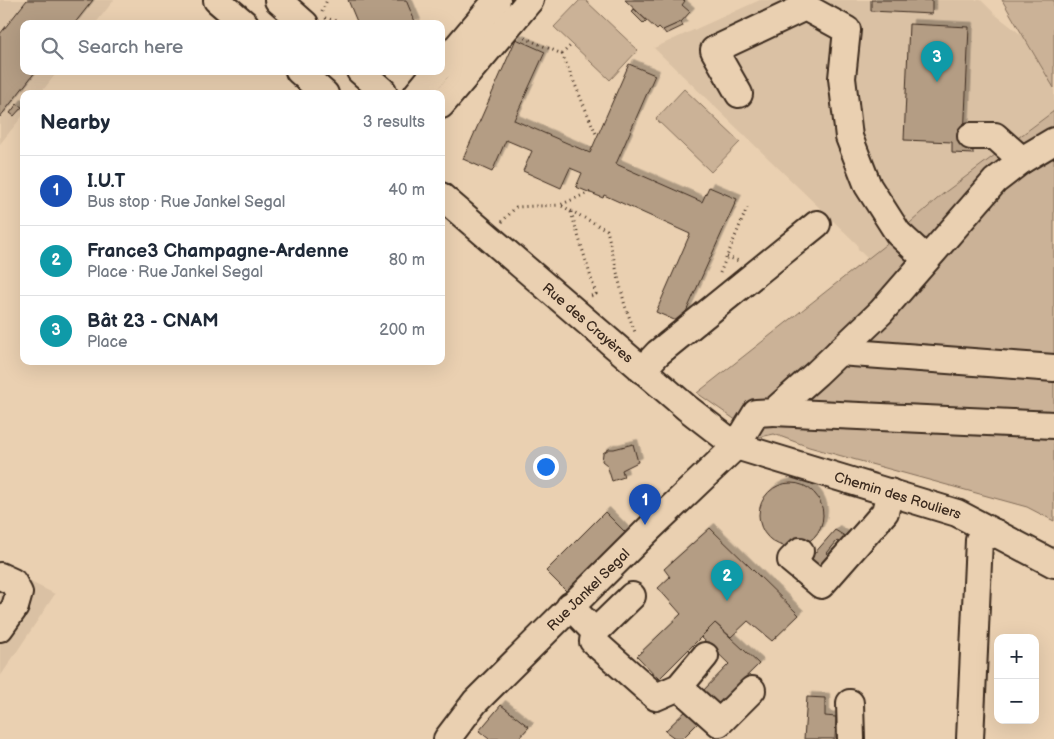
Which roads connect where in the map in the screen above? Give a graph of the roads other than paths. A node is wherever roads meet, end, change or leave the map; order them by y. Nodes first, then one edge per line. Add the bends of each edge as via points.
1 (217, 0) edge
2 (278, 0) edge
3 (497, 0) edge
4 (530, 0) edge
5 (240, 20) edge
6 (304, 20) edge
7 (445, 61) edge
8 (304, 75) edge
9 (364, 75) edge
10 (433, 75) edge
11 (320, 90) edge
12 (381, 90) edge
13 (420, 90) edge
14 (739, 94) dead end
15 (445, 100) edge
16 (971, 136) dead end
17 (1054, 141) edge
18 (1022, 160) junction
19 (445, 199) edge
20 (817, 224) dead end
21 (926, 259) junction
22 (839, 352) junction
23 (1054, 368) edge
24 (642, 370) junction
25 (773, 412) junction
26 (1054, 425) edge
27 (736, 446) junction
28 (890, 492) junction
29 (996, 534) junction
30 (800, 551) dead end
31 (1054, 564) edge
32 (0, 576) edge
33 (632, 596) dead end
34 (570, 606) junction
35 (0, 628) edge
36 (595, 632) junction
37 (706, 656) dead end
38 (679, 687) junction
39 (752, 690) dead end
40 (850, 703) dead end
41 (712, 731) edge
42 (966, 736) edge
43 (447, 739) edge
44 (850, 739) edge

1 - 5 street
2 - 6 street
3 - 7 street
4 - 15 street
8 - 11 street
9 - 12 street
10 - 13 street
14 - 21 street via 714,50 805,7 847,30 842,78 849,137 868,186 898,233
16 - 18 street via 995,136
17 - 18 street
18 - 21 street via 995,181
19 - 24 street, Rue des Crayères
20 - 24 street via 658,353
21 - 22 street via 881,312
22 - 23 street
22 - 25 street
24 - 27 street, Rue des Crayères
25 - 26 street
25 - 27 street, Rue Jankel Segal via 756,412
27 - 28 street, Chemin des Rouliers
27 - 34 street, Rue Jankel Segal
28 - 29 street, Chemin des Rouliers via 957,513
28 - 30 street via 885,512 821,586 791,560
29 - 31 street, Chemin des Rouliers
29 - 42 street via 979,540
32 - 35 street via 13,582 19,594 15,607
33 - 36 street
34 - 36 street
34 - 43 street, Rue Jankel Segal via 475,702
36 - 38 street via 593,640 656,696
37 - 38 street
38 - 41 street
39 - 41 street
40 - 44 street

